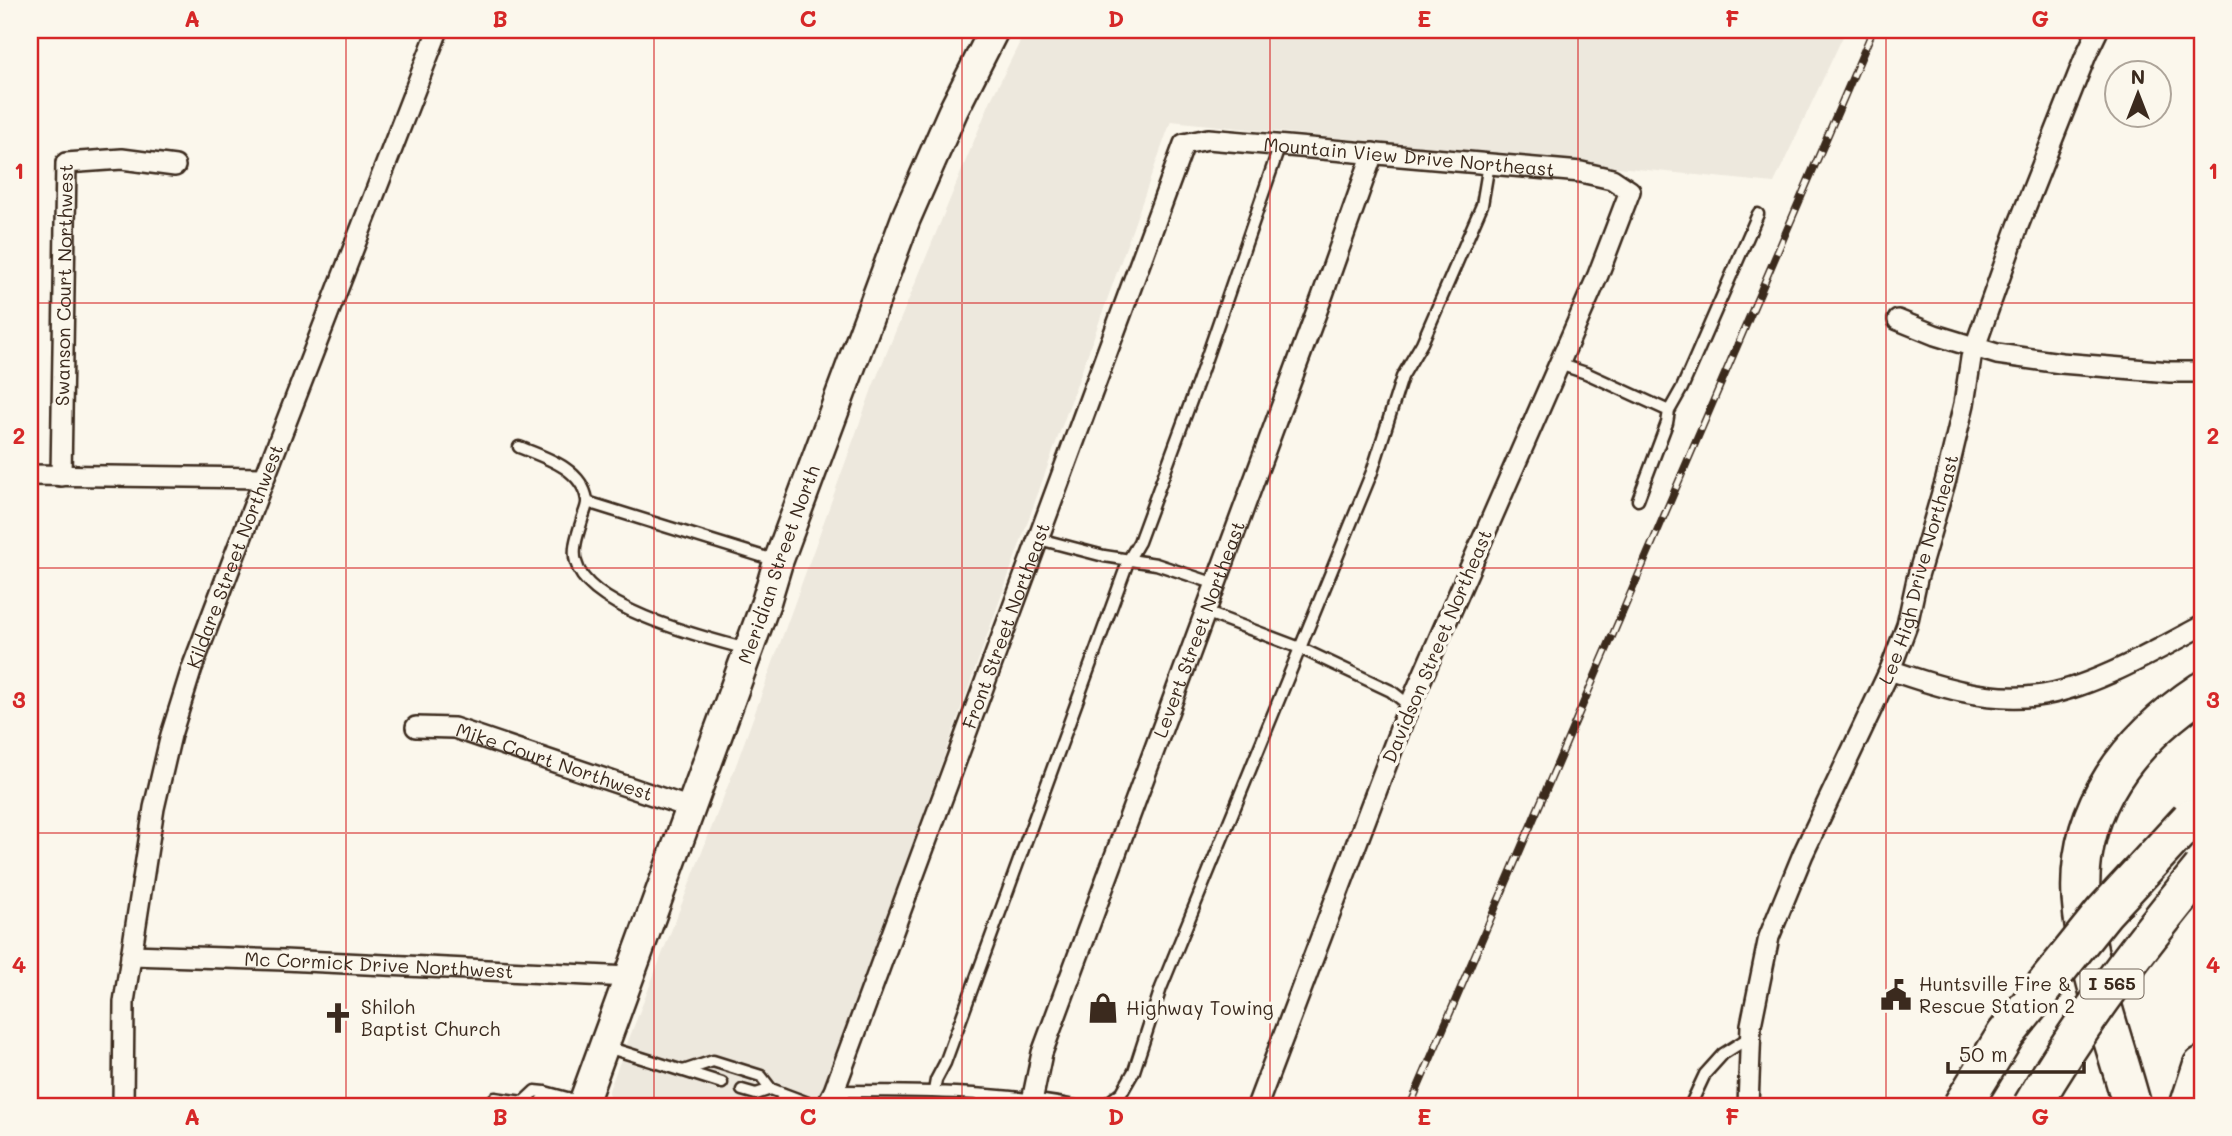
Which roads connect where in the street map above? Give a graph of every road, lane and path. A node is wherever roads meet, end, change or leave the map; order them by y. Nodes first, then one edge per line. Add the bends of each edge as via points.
1 (438, 30) edge
2 (994, 30) edge
3 (2098, 30) edge
4 (1184, 144) joint
5 (1280, 145) junction
6 (1373, 153) junction
7 (1489, 164) junction
8 (175, 166) dead end
9 (1630, 191) joint
10 (1758, 214) dead end
11 (1898, 320) dead end
12 (1975, 347) junction
13 (1559, 364) junction
14 (2202, 372) edge
15 (1668, 411) junction
16 (519, 447) dead end
17 (30, 475) edge
18 (61, 475) junction
19 (264, 478) junction
20 (1638, 500) dead end
21 (587, 502) junction
22 (1039, 539) junction
23 (1129, 559) junction
24 (778, 562) junction
25 (1216, 584) junction
26 (1205, 612) junction
27 (2202, 626) edge
28 (1300, 648) junction
29 (748, 649) junction
30 (1890, 670) junction
31 (2202, 691) edge
32 (1410, 706) junction
33 (416, 727) dead end
34 (691, 808) junction
35 (2196, 813) edge
36 (2202, 869) edge
37 (131, 955) junction
38 (629, 977) junction
39 (1749, 1037) junction
40 (2115, 1044) junction
41 (603, 1045) junction
42 (683, 1071) junction
43 (722, 1083) dead end
44 (771, 1089) junction
45 (742, 1090) dead end
46 (934, 1091) junction
47 (545, 1092) junction
48 (784, 1094) junction
49 (830, 1098) edge
50 (1032, 1102) edge
51 (521, 1104) edge
52 (586, 1105) edge
53 (123, 1106) edge
54 (487, 1106) edge
55 (539, 1106) edge
56 (779, 1106) edge
57 (816, 1106) edge
58 (1075, 1106) edge
59 (1104, 1106) edge
60 (1256, 1106) edge
61 (1690, 1106) edge
62 (1748, 1106) edge
63 (1962, 1106) edge
64 (2032, 1106) edge
65 (2116, 1106) edge
66 (2132, 1106) edge

1 - 19 street, Kildare Street Northwest
2 - 24 street, Meridian Street North via 905,218
3 - 12 street, Lee High Drive Northeast via 2018,226
4 - 5 street, Mountain View Drive Northeast via 1208,139
4 - 22 street, Front Street Northeast
5 - 6 street, Mountain View Drive Northeast
5 - 23 lane via 1198,382
6 - 7 street, Mountain View Drive Northeast
6 - 25 street, Levert Street Northeast
7 - 9 street, Mountain View Drive Northeast via 1581,172 1612,179
7 - 28 lane via 1482,205 1422,343 1402,377 1372,472
8 - 18 street, Swanson Court Northwest via 122,159 66,163
9 - 13 street, Davidson Street Northeast
10 - 15 lane
11 - 12 street
12 - 14 street via 2061,363
12 - 30 street, Lee High Drive Northeast via 1947,479
13 - 15 lane
13 - 32 street, Davidson Street Northeast
15 - 20 lane
16 - 21 lane via 555,461 579,480
17 - 18 street
18 - 19 street
19 - 37 street, Kildare Street Northwest via 171,735
21 - 24 lane
21 - 29 lane via 576,540 576,563 587,582 636,614
22 - 23 lane
22 - 49 street, Front Street Northeast
23 - 25 lane
23 - 46 lane
24 - 29 street, Meridian Street North
25 - 26 street, Levert Street Northeast
26 - 28 lane
26 - 50 street, Levert Street Northeast via 1042,1053
27 - 30 street via 2107,674 2036,696 1986,696
28 - 32 lane via 1391,691
28 - 59 lane via 1161,988 1134,1070 1122,1092
29 - 34 street, Meridian Street North
30 - 39 street, Lee High Drive Northeast via 1769,937
31 - 40 highway via 2149,732 2124,760 2089,832 2081,894 2083,915 2091,964
32 - 60 street, Davidson Street Northeast
33 - 34 street, Mike Court Northwest via 454,728
34 - 38 street, Meridian Street North
35 - 63 highway, I 565, bridge via 2104,912 2006,1034
36 - 64 highway, I 565, bridge via 2077,1031
37 - 38 street, Mc Cormick Drive Northwest
37 - 53 street, Kildare Street Northwest via 124,1002
38 - 41 street, Meridian Street North
39 - 61 lane via 1704,1074
39 - 62 street, Lee High Drive Northeast
40 - 65 highway
40 - 66 highway
41 - 42 lane
41 - 52 street, Meridian Street North
42 - 43 lane
42 - 44 lane via 713,1060 761,1076
44 - 45 lane via 756,1094
44 - 48 lane
46 - 49 lane
46 - 50 lane
47 - 51 lane via 535,1091
47 - 52 lane
47 - 55 lane
48 - 56 lane
48 - 57 lane
50 - 58 lane
51 - 54 lane via 495,1098

